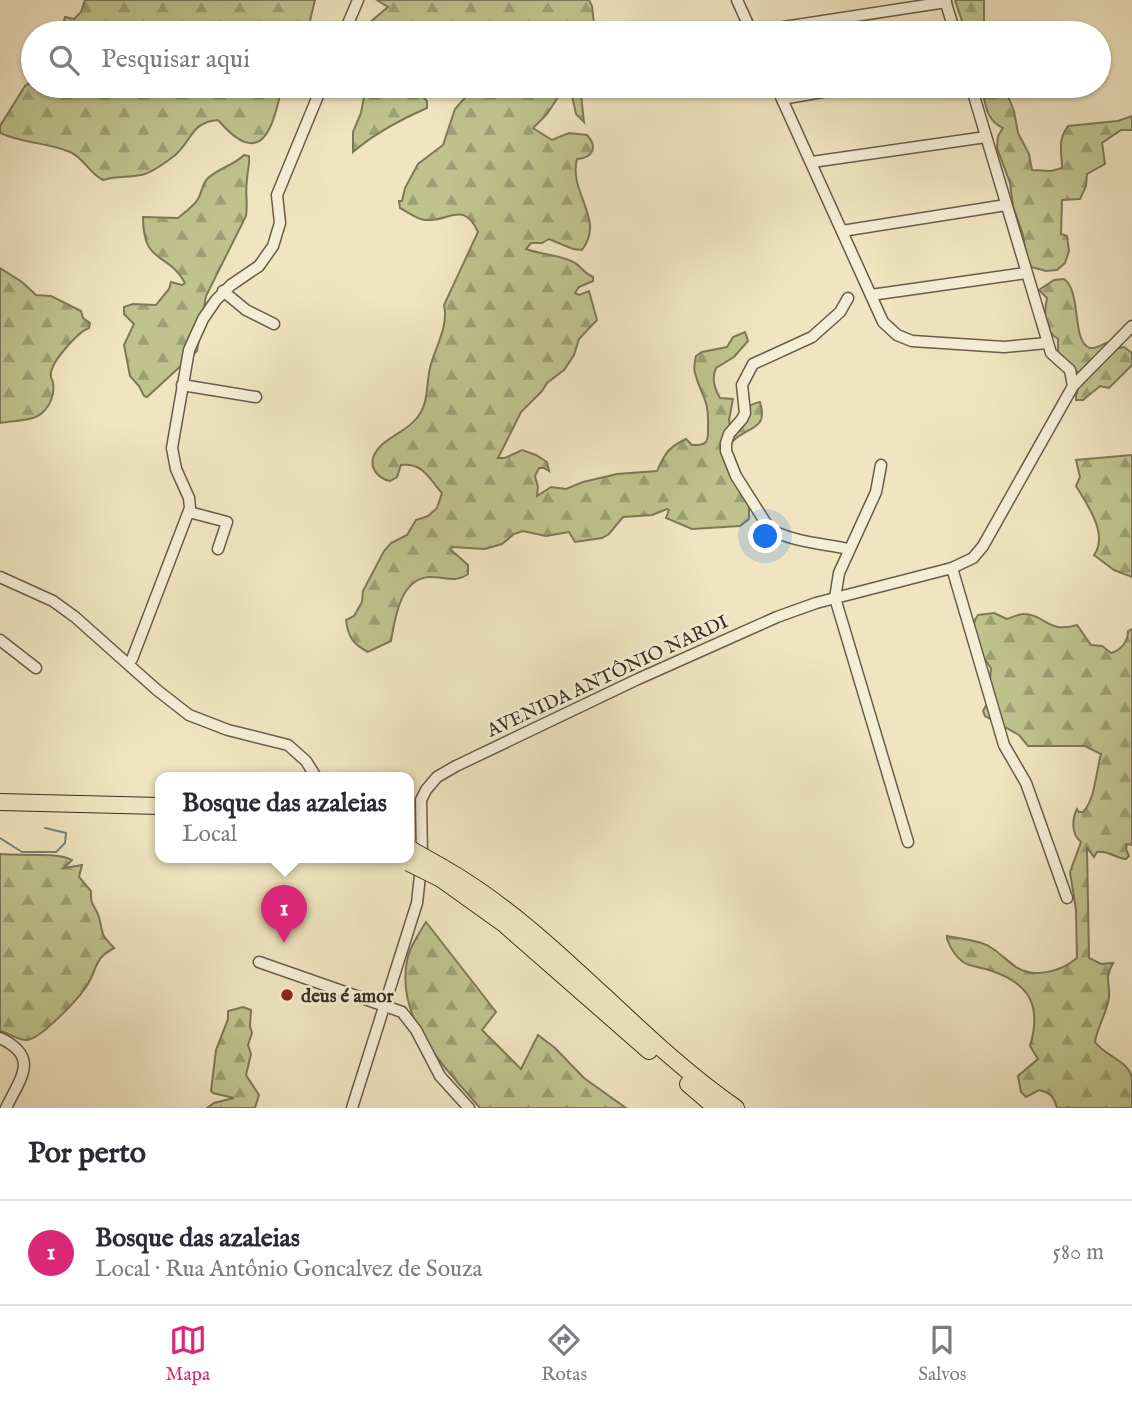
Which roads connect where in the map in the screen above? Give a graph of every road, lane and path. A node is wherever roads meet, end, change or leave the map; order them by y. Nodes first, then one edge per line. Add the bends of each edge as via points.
1 (358, 0) edge
2 (737, 0) edge
3 (945, 1) edge
4 (349, 21) edge
5 (746, 21) edge
6 (824, 21) edge
7 (951, 21) edge
8 (317, 98) edge
9 (788, 98) edge
10 (975, 98) edge
11 (782, 99) joint
12 (986, 137) junction
13 (812, 162) junction
14 (1006, 205) junction
15 (842, 231) junction
16 (1026, 273) junction
17 (223, 291) junction
18 (871, 295) junction
19 (848, 298) dead end
20 (274, 324) dead end
21 (1132, 326) edge
22 (1047, 343) junction
23 (182, 385) junction
24 (1073, 386) junction
25 (256, 397) dead end
26 (881, 464) dead end
27 (189, 512) junction
28 (218, 549) dead end
29 (848, 549) junction
30 (951, 568) junction
31 (0, 577) edge
32 (835, 598) junction
33 (99, 638) junction
34 (0, 640) edge
35 (132, 659) junction
36 (36, 668) dead end
37 (156, 690) junction
38 (313, 772) edge
39 (0, 793) edge
40 (155, 795) edge
41 (0, 802) edge
42 (41, 804) junction
43 (155, 806) edge
44 (0, 811) edge
45 (414, 816) edge
46 (421, 818) junction
47 (908, 842) dead end
48 (414, 859) edge
49 (442, 873) junction
50 (1067, 898) dead end
51 (259, 961) dead end
52 (385, 1005) junction
53 (0, 1038) edge
54 (4, 1106) edge
55 (354, 1106) edge
56 (469, 1108) edge
57 (716, 1108) edge
58 (736, 1108) edge

1 - 4 street
2 - 5 street
3 - 6 street
3 - 7 street
8 - 17 street via 277,195 279,223 274,246 259,266
9 - 11 street
10 - 12 street
11 - 13 street
12 - 13 street
12 - 14 street
13 - 15 street
14 - 15 street
14 - 16 street
15 - 18 street
16 - 18 street
16 - 22 street
17 - 20 street
17 - 23 street via 192,339
18 - 22 street via 883,322 912,341 1003,347
19 - 29 street via 813,337 752,364 742,385 745,412 726,443 731,466 769,528 777,534
21 - 24 street
22 - 24 street via 1072,375
23 - 25 street
23 - 27 street via 173,448
24 - 30 street, AVENIDA ANTÔNIO NARDI via 991,534 973,558
26 - 29 street via 876,492
27 - 28 street via 227,522
27 - 35 street
29 - 32 street
30 - 32 street, AVENIDA ANTÔNIO NARDI
30 - 50 street via 1004,745 1026,783
31 - 33 street via 53,601
32 - 46 street, AVENIDA ANTÔNIO NARDI via 766,622 456,766 436,777 426,790
32 - 47 street
33 - 35 street via 110,640
33 - 37 street
34 - 36 street
35 - 37 street via 154,678
37 - 38 street via 207,723 288,745
39 - 40 highway
41 - 42 highway
42 - 43 highway
42 - 44 highway
45 - 46 street
46 - 52 street, AVENIDA ANTÔNIO NARDI via 417,903
48 - 49 highway, bridge
49 - 57 highway
49 - 58 highway via 491,897
51 - 52 street
52 - 55 street, AVENIDA ANTÔNIO NARDI
52 - 56 street via 411,1020 440,1076
53 - 54 street via 17,1047 25,1063

